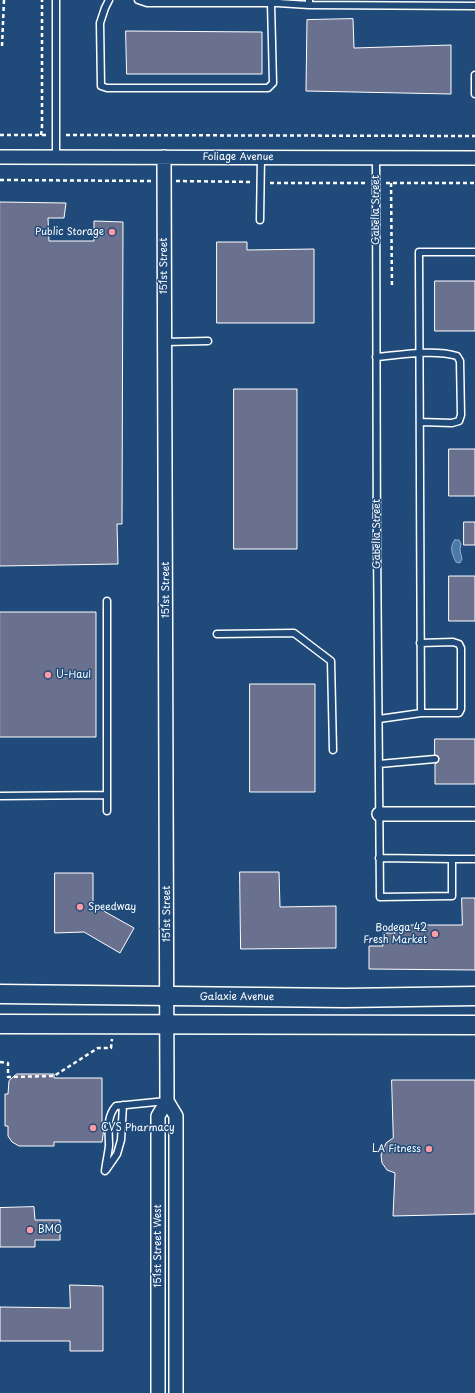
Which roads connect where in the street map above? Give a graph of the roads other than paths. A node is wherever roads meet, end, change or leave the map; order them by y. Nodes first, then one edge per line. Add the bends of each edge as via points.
1 (56, 0) edge
2 (109, 0) edge
3 (138, 0) edge
4 (278, 1) edge
5 (271, 3) junction
6 (309, 3) edge
7 (475, 6) edge
8 (475, 75) edge
9 (475, 94) edge
10 (0, 157) edge
11 (56, 157) junction
12 (164, 157) junction
13 (261, 157) junction
14 (376, 158) junction
15 (475, 158) edge
16 (260, 220) dead end
17 (475, 252) edge
18 (164, 342) junction
19 (208, 342) dead end
20 (419, 354) junction
21 (376, 357) junction
22 (420, 422) junction
23 (107, 601) dead end
24 (217, 634) dead end
25 (420, 643) junction
26 (421, 713) junction
27 (379, 719) junction
28 (333, 750) dead end
29 (435, 759) dead end
30 (379, 764) junction
31 (107, 795) junction
32 (0, 796) edge
33 (107, 811) dead end
34 (379, 814) junction
35 (475, 814) edge
36 (379, 858) junction
37 (452, 858) junction
38 (475, 859) edge
39 (0, 994) edge
40 (475, 996) edge
41 (167, 997) junction
42 (0, 1024) edge
43 (167, 1024) junction
44 (475, 1024) edge
45 (167, 1101) junction
46 (123, 1105) junction
47 (158, 1393) edge
48 (176, 1393) edge

1 - 11 lane
2 - 5 lane via 100,23 101,86 107,88 268,88 273,83
3 - 5 lane via 147,3
4 - 5 lane
4 - 6 lane
6 - 7 lane
8 - 9 lane
10 - 11 street, Foliage Avenue
11 - 12 street, Foliage Avenue
12 - 13 street, Foliage Avenue
12 - 18 street, 151st Street
13 - 14 street, Foliage Avenue
13 - 16 lane
14 - 15 street, Foliage Avenue
14 - 21 lane, Gabella Street
17 - 20 lane via 419,252
18 - 19 lane
18 - 41 street, 151st Street
20 - 21 lane
20 - 22 lane
20 - 22 lane via 457,356 460,361 461,415 459,421 452,423
21 - 27 lane, Gabella Street
22 - 25 lane
23 - 31 lane
24 - 28 lane via 294,633 331,661
25 - 26 lane
25 - 26 lane via 453,642 461,648 459,713
26 - 27 lane
27 - 30 lane, Gabella Street
29 - 30 lane
30 - 34 lane, Gabella Street
31 - 32 lane
31 - 33 lane
34 - 35 street
34 - 36 lane, Gabella Street
36 - 37 lane
36 - 37 lane, Gabella Street via 380,897 452,896
37 - 38 lane
39 - 41 street, Galaxie Avenue
40 - 41 street, Galaxie Avenue
41 - 43 street, 151st Street
42 - 43 street
43 - 44 street
43 - 45 street, 151st Street West
45 - 46 lane
45 - 47 street, 151st Street West via 158,1116
45 - 48 street, 151st Street West via 176,1116
46 - 46 lane via 116,1106 110,1112 105,1171 117,1154 121,1140

